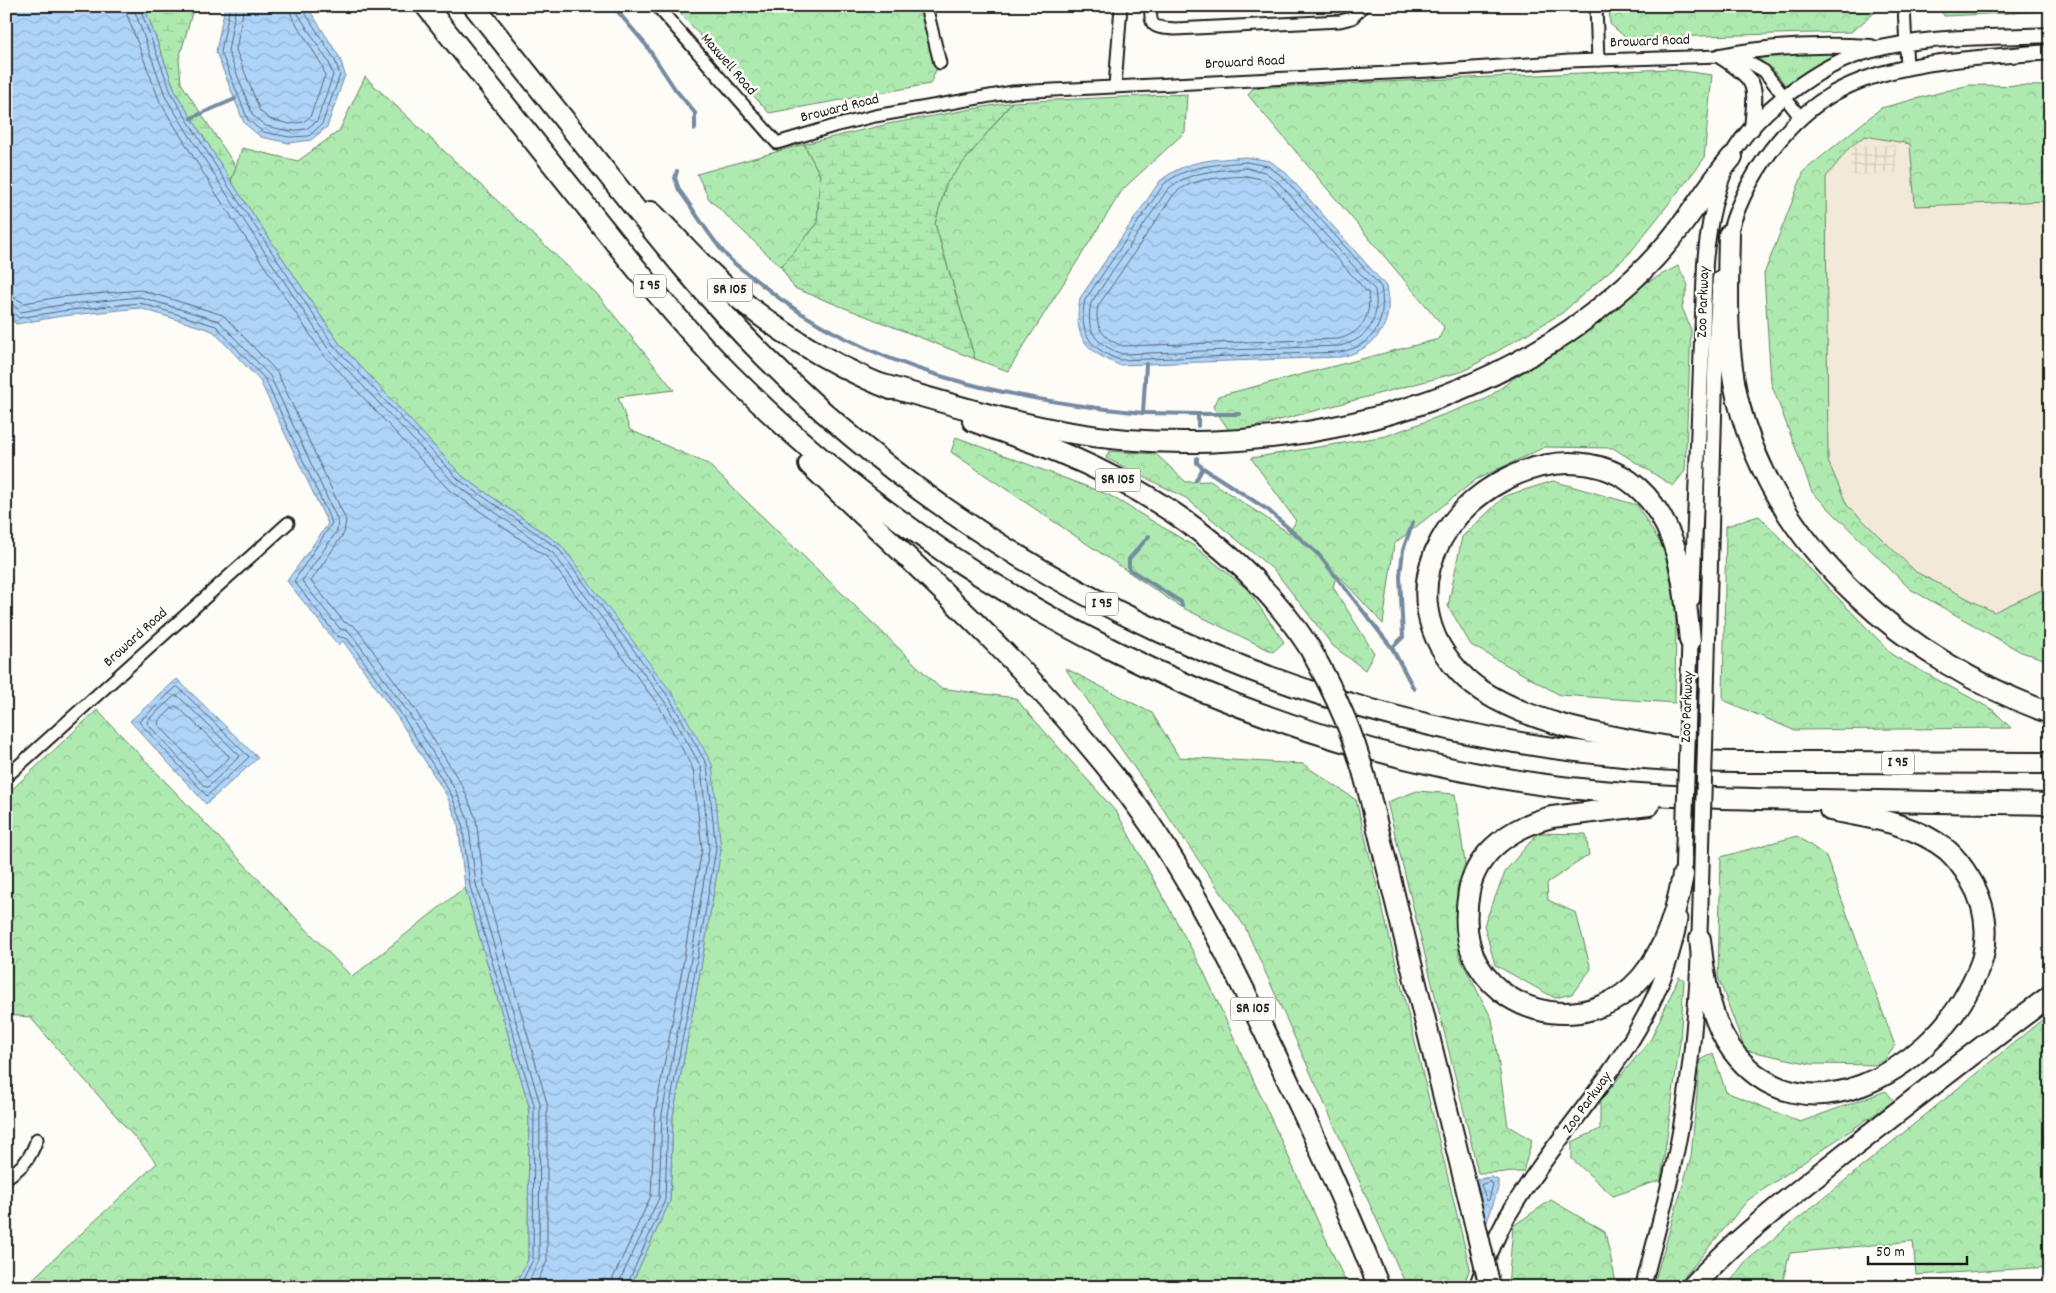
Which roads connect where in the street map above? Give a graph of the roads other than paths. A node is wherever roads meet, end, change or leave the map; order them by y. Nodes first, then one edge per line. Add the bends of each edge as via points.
1 (426, 6) edge
2 (474, 6) edge
3 (657, 6) edge
4 (926, 6) edge
5 (1122, 6) edge
6 (1151, 6) edge
7 (1363, 6) edge
8 (1596, 6) edge
9 (1904, 6) edge
10 (2050, 35) edge
11 (1906, 43) junction
12 (1884, 47) junction
13 (2050, 52) edge
14 (1720, 56) junction
15 (1598, 60) junction
16 (940, 63) dead end
17 (1907, 68) junction
18 (1115, 86) junction
19 (1785, 96) junction
20 (1801, 118) junction
21 (1752, 129) junction
22 (777, 144) joint
23 (1732, 157) junction
24 (602, 168) junction
25 (1729, 235) junction
26 (879, 384) junction
27 (741, 385) junction
28 (288, 523) dead end
29 (1690, 640) junction
30 (2050, 713) edge
31 (1746, 762) junction
32 (2050, 763) edge
33 (6, 777) edge
34 (1707, 798) junction
35 (1771, 800) junction
36 (2050, 804) edge
37 (1683, 875) junction
38 (1700, 939) junction
39 (2050, 996) edge
40 (37, 1138) dead end
41 (6, 1178) edge
42 (1379, 1287) edge
43 (1477, 1287) edge
44 (1490, 1287) edge
45 (1643, 1287) edge
46 (1692, 1287) edge

1 - 27 highway, I 95 via 657,295
2 - 24 highway, I 95
3 - 22 street, Maxwell Road
4 - 16 street
5 - 18 street
6 - 7 street via 1152,24 1175,29 1340,21 1352,18
8 - 15 street
9 - 11 street
10 - 11 street
11 - 12 street
11 - 17 street
12 - 14 street via 1844,45 1751,49
12 - 19 street via 1844,59
13 - 17 street via 1950,60
14 - 15 street, Broward Road
14 - 19 street, Broward Road via 1757,66
14 - 21 street via 1750,80 1754,99
15 - 18 street, Broward Road
17 - 20 street via 1850,85 1814,106
18 - 22 street, Broward Road via 1013,92 958,101 875,116
19 - 20 street, Broward Road
19 - 21 street, Zoo Parkway
20 - 25 street, Zoo Parkway via 1784,133 1749,184
21 - 23 street, Zoo Parkway
23 - 26 highway via 1666,245 1592,315 1482,380 1380,416 1335,427 1260,438 1210,442 1115,439 1065,432
23 - 29 street, Zoo Parkway via 1712,212 1705,263
24 - 26 highway, SR 105 via 675,234 711,274 752,308 823,356
24 - 31 highway, I 95 via 702,291 820,409 888,466 952,513 1096,601 1168,636 1250,670 1410,721 1504,741 1584,752 1649,759
25 - 30 highway via 1729,334 1739,402 1766,477 1797,528 1846,584 1912,640 1986,685
25 - 38 street, Zoo Parkway, bridge via 1718,302
26 - 44 highway, SR 105, bridge via 1059,452 1125,483 1168,509 1245,569 1274,600 1309,647 1330,685 1360,757
27 - 34 highway, I 95 via 849,482 966,567 1071,629 1189,685 1310,730 1450,767 1554,786
27 - 42 highway, SR 105 via 804,460 1007,654 1120,783 1176,864 1225,950 1289,1083
28 - 33 street, Broward Road
29 - 31 highway via 1679,560 1667,529 1650,501 1637,488 1604,467 1556,462 1500,483 1459,514 1436,547 1429,564 1426,599 1434,636 1453,664 1481,691 1525,712 1569,727
29 - 37 main road, Zoo Parkway, bridge
31 - 32 highway, I 95
34 - 35 highway, I 95
34 - 37 highway via 1561,815 1513,832 1497,843 1471,881 1467,902 1470,946 1488,979 1517,1003 1555,1013 1593,1009 1628,991 1654,960 1673,917
35 - 36 highway, I 95
35 - 38 highway via 1899,824 1922,834 1952,854 1975,887 1985,919 1983,957 1964,999 1933,1038 1915,1056 1895,1069 1873,1081 1838,1092 1802,1094 1764,1080 1732,1050 1710,998
37 - 43 main road, Zoo Parkway via 1675,943 1646,1015 1616,1064 1512,1209 1494,1243
38 - 45 street, Zoo Parkway via 1684,1109
39 - 46 highway via 1816,1176 1716,1261
40 - 41 street via 32,1155

